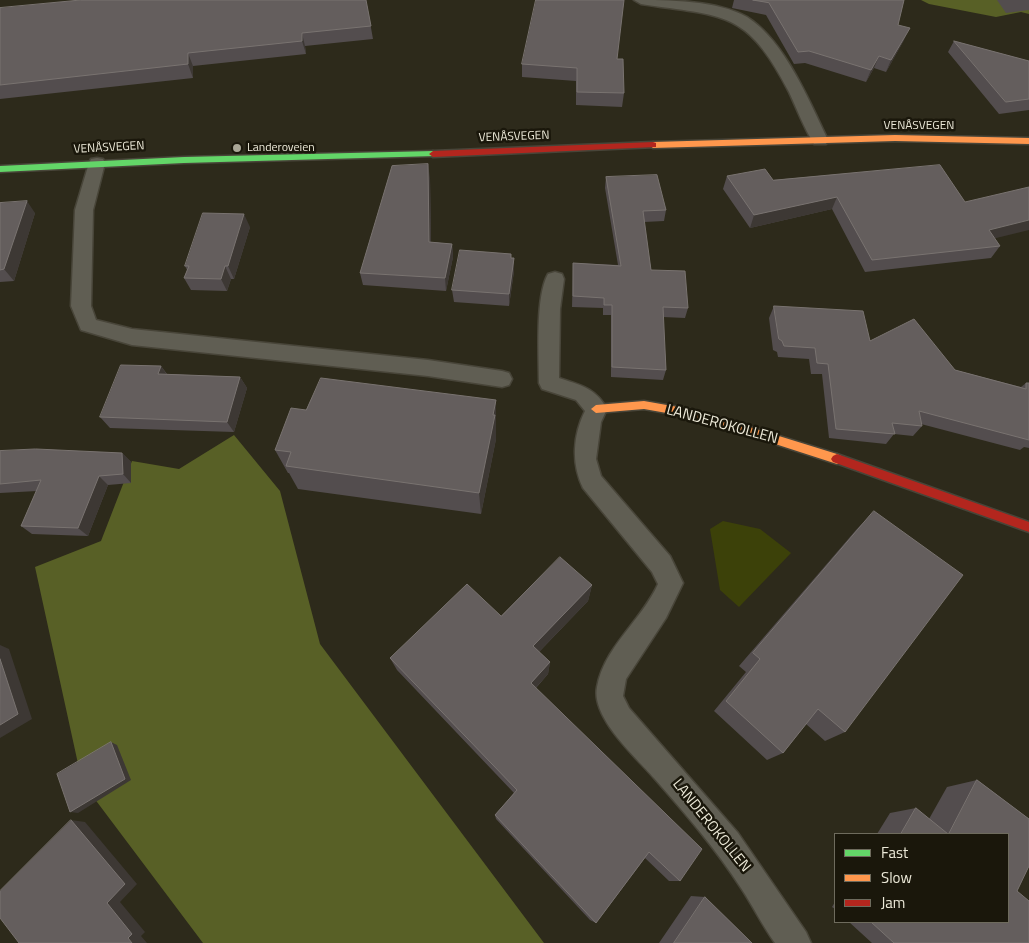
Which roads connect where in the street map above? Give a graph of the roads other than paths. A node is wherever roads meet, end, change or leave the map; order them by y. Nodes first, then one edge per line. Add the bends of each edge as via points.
1 (642, 0) edge
2 (820, 140) junction
3 (1029, 141) edge
4 (97, 163) junction
5 (0, 170) edge
6 (554, 279) dead end
7 (502, 379) dead end
8 (596, 409) junction
9 (1029, 527) edge
10 (795, 943) edge

1 - 2 lane via 708,10 746,23 760,36 786,73
2 - 3 street, VENÅSVEGEN
2 - 4 street, VENÅSVEGEN
4 - 5 street, VENÅSVEGEN
4 - 7 lane via 84,210 81,306 88,325 132,337 428,368
6 - 8 lane via 550,309 549,383 583,394
8 - 9 street, LANDEROKOLLEN via 644,405 695,414 857,466
8 - 10 lane, LANDEROKOLLEN via 590,422 585,459 591,481 661,564 671,583 666,597 626,654 609,688 610,702 624,724 678,784 747,870

